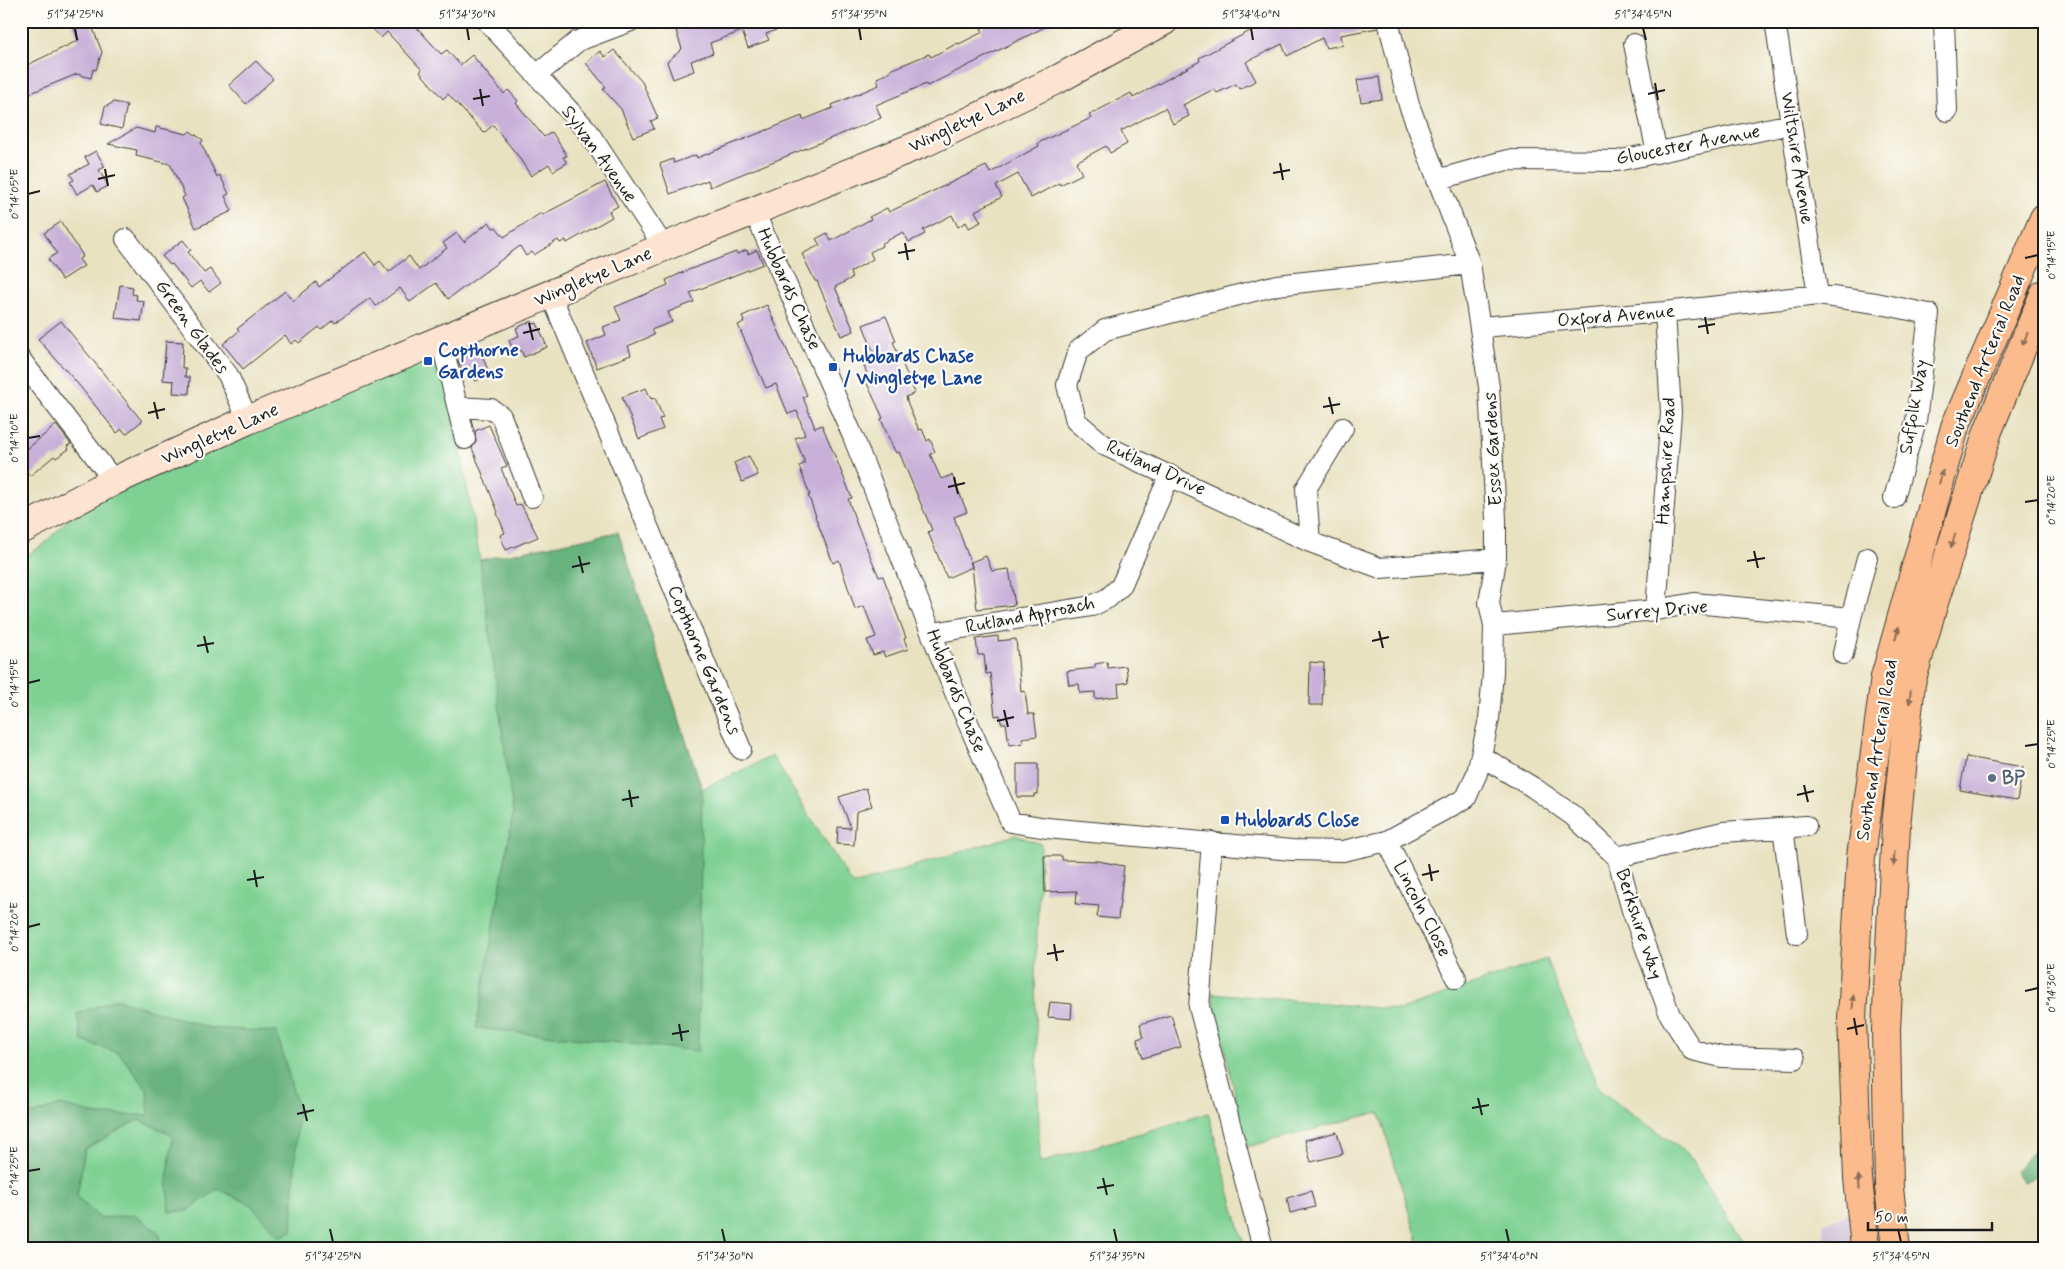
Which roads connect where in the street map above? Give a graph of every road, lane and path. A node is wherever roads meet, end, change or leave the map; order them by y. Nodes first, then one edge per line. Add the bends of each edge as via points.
1 (487, 21) edge
2 (630, 21) edge
3 (1164, 21) edge
4 (1388, 21) edge
5 (1775, 21) edge
6 (1944, 21) edge
7 (1634, 44) dead end
8 (538, 74) junction
9 (1947, 111) dead end
10 (1791, 124) junction
11 (1657, 153) junction
12 (1437, 180) junction
13 (754, 211) junction
14 (2044, 218) edge
15 (126, 239) dead end
16 (664, 247) junction
17 (1470, 264) junction
18 (2044, 294) edge
19 (551, 295) junction
20 (1818, 295) junction
21 (1665, 312) junction
22 (1929, 314) joint
23 (1481, 327) junction
24 (441, 339) junction
25 (21, 360) edge
26 (459, 407) junction
27 (248, 420) junction
28 (1343, 428) dead end
29 (465, 439) dead end
30 (1170, 475) junction
31 (114, 481) junction
32 (532, 497) dead end
33 (1894, 498) dead end
34 (21, 530) edge
35 (1310, 542) junction
36 (1496, 558) junction
37 (1867, 558) dead end
38 (1656, 610) junction
39 (1850, 618) junction
40 (1494, 626) junction
41 (933, 633) junction
42 (1843, 654) dead end
43 (741, 749) dead end
44 (1481, 756) junction
45 (1806, 826) dead end
46 (1783, 828) junction
47 (1387, 841) junction
48 (1212, 842) junction
49 (1617, 857) junction
50 (1797, 934) dead end
51 (1456, 978) dead end
52 (1795, 1058) dead end
53 (1263, 1248) edge
54 (1865, 1248) edge
55 (1896, 1248) edge

1 - 8 street, Sylvan Avenue
2 - 8 street via 578,41
3 - 13 street, Wingletye Lane via 1060,78 926,142
4 - 12 street, Essex Gardens via 1409,105
5 - 10 street, Wiltshire Avenue
6 - 9 street
7 - 11 street
8 - 16 street, Sylvan Avenue via 587,130
10 - 11 street, Gloucester Avenue
10 - 20 street, Wiltshire Avenue
11 - 12 street, Gloucester Avenue via 1617,161 1507,160
12 - 17 street, Essex Gardens
13 - 16 street, Wingletye Lane
13 - 41 street, Hubbards Chase via 852,434
54 -> 14 highway, Southend Arterial Road via 1858,1178 1852,1018 1861,857 1884,677 1955,427
15 - 27 street, Green Glades via 228,376
16 - 19 street, Wingletye Lane
17 - 23 street, Essex Gardens
17 - 30 street, Rutland Drive via 1276,285 1105,330 1078,351 1067,385 1076,421 1104,445
18 -> 55 highway, Southend Arterial Road via 1988,431 1911,683 1896,826 1886,1030 1889,1188
19 - 24 street, Wingletye Lane
19 - 43 street, Copthorne Gardens
20 - 21 street, Oxford Avenue
20 - 22 street, Oxford Avenue
21 - 23 street, Oxford Avenue
21 - 38 street, Hampshire Road via 1671,413
22 - 33 street, Suffolk Way via 1916,421
23 - 36 street, Essex Gardens via 1490,387
24 - 26 street
24 - 27 street, Wingletye Lane
25 - 31 street
26 - 29 street
26 - 32 street via 491,409 501,416
27 - 31 street, Wingletye Lane
28 - 35 street via 1306,489
30 - 35 street, Rutland Drive
30 - 41 street, Rutland Approach via 1121,586 1108,598 1092,606
31 - 34 street, Wingletye Lane
35 - 36 street, Rutland Drive via 1380,568
36 - 40 street, Essex Gardens via 1489,603
37 - 39 street
38 - 39 street, Surrey Drive via 1694,604
38 - 40 street, Surrey Drive
39 - 42 street
40 - 44 street, Essex Gardens via 1490,719
41 - 48 street, Hubbards Chase via 1011,822
44 - 47 street, Essex Gardens via 1466,798
44 - 49 street, Berkshire Way via 1565,810
45 - 46 street
46 - 49 street via 1723,832
46 - 50 street
47 - 48 street, Hubbards Chase via 1329,852
47 - 51 street, Lincoln Close
48 - 53 street via 1199,1007
49 - 52 street, Berkshire Way via 1632,910 1670,1015 1692,1050 1722,1057

